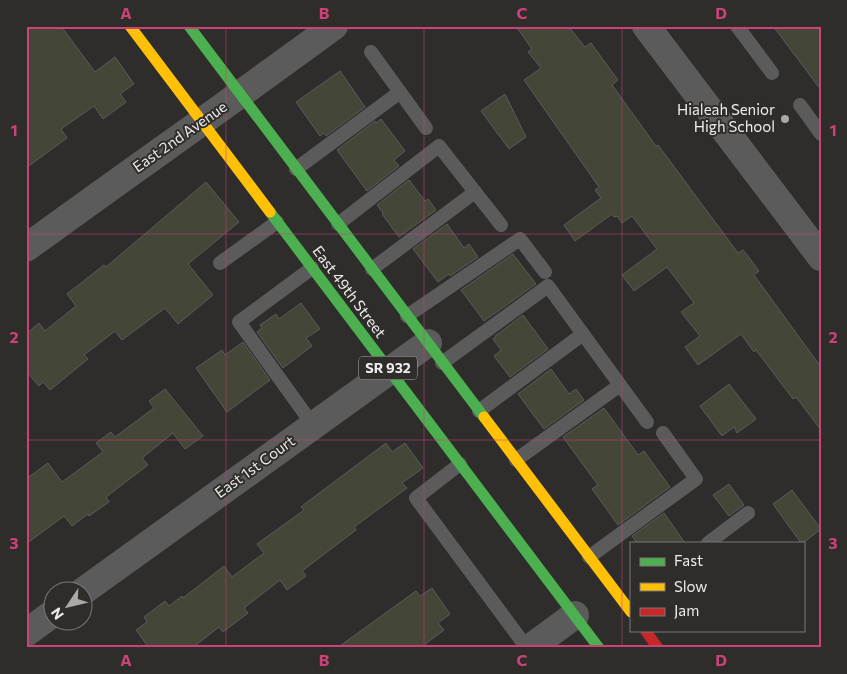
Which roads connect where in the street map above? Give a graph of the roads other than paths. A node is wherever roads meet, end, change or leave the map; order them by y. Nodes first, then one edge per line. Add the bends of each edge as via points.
1 (130, 26) edge
2 (189, 26) edge
3 (334, 26) edge
4 (646, 26) edge
5 (737, 26) edge
6 (371, 52) dead end
7 (772, 73) dead end
8 (400, 92) junction
9 (240, 95) junction
10 (800, 105) dead end
11 (202, 120) junction
12 (426, 128) dead end
13 (821, 134) edge
14 (296, 169) junction
15 (475, 192) junction
16 (277, 222) junction
17 (338, 224) junction
18 (501, 225) dead end
19 (26, 248) edge
20 (821, 257) edge
21 (220, 263) dead end
22 (312, 268) junction
23 (372, 269) junction
24 (545, 272) dead end
25 (407, 316) junction
26 (583, 334) junction
27 (435, 353) junction
28 (389, 370) junction
29 (620, 385) junction
30 (479, 411) junction
31 (647, 422) dead end
32 (313, 425) junction
33 (663, 433) dead end
34 (516, 460) junction
35 (460, 464) junction
36 (748, 514) dead end
37 (709, 542) edge
38 (589, 557) junction
39 (92, 585) edge
40 (629, 605) edge
41 (575, 615) junction
42 (42, 621) edge
43 (646, 632) edge
44 (26, 633) edge
45 (528, 648) edge
46 (599, 648) edge
47 (658, 648) edge

1 - 11 main road, East 49th Street / SR 932
2 - 9 main road, SR 932
3 - 9 street, East 2nd Avenue
4 - 20 street
5 - 7 lane
6 - 8 lane
8 - 12 lane
8 - 14 lane
9 - 11 street, East 2nd Avenue
9 - 14 main road, SR 932
10 - 13 lane
11 - 16 main road, East 49th Street / SR 932
11 - 19 street, East 2nd Avenue
14 - 17 main road, SR 932
15 - 17 lane via 439,146
15 - 18 lane
15 - 23 lane
16 - 21 lane
16 - 22 main road, East 49th Street / SR 932
17 - 23 main road, SR 932
22 - 28 main road, East 49th Street / SR 932
22 - 32 lane via 238,322
23 - 25 main road, SR 932
24 - 25 lane via 520,239
25 - 27 main road, SR 932
26 - 27 lane via 548,286
26 - 29 lane
26 - 30 lane
27 - 28 street, East 1st Court
27 - 30 main road, SR 932
28 - 32 street, East 1st Court
28 - 35 main road, East 49th Street / SR 932
29 - 31 lane
29 - 34 lane
30 - 34 main road, SR 932
32 - 39 street, East 1st Court
33 - 38 lane via 696,479
34 - 38 main road, SR 932
35 - 41 main road, East 49th Street / SR 932
35 - 45 lane via 416,498
36 - 37 lane
38 - 40 main road, SR 932
41 - 45 street
41 - 46 main road, East 49th Street / SR 932
42 - 44 street
43 - 47 main road

